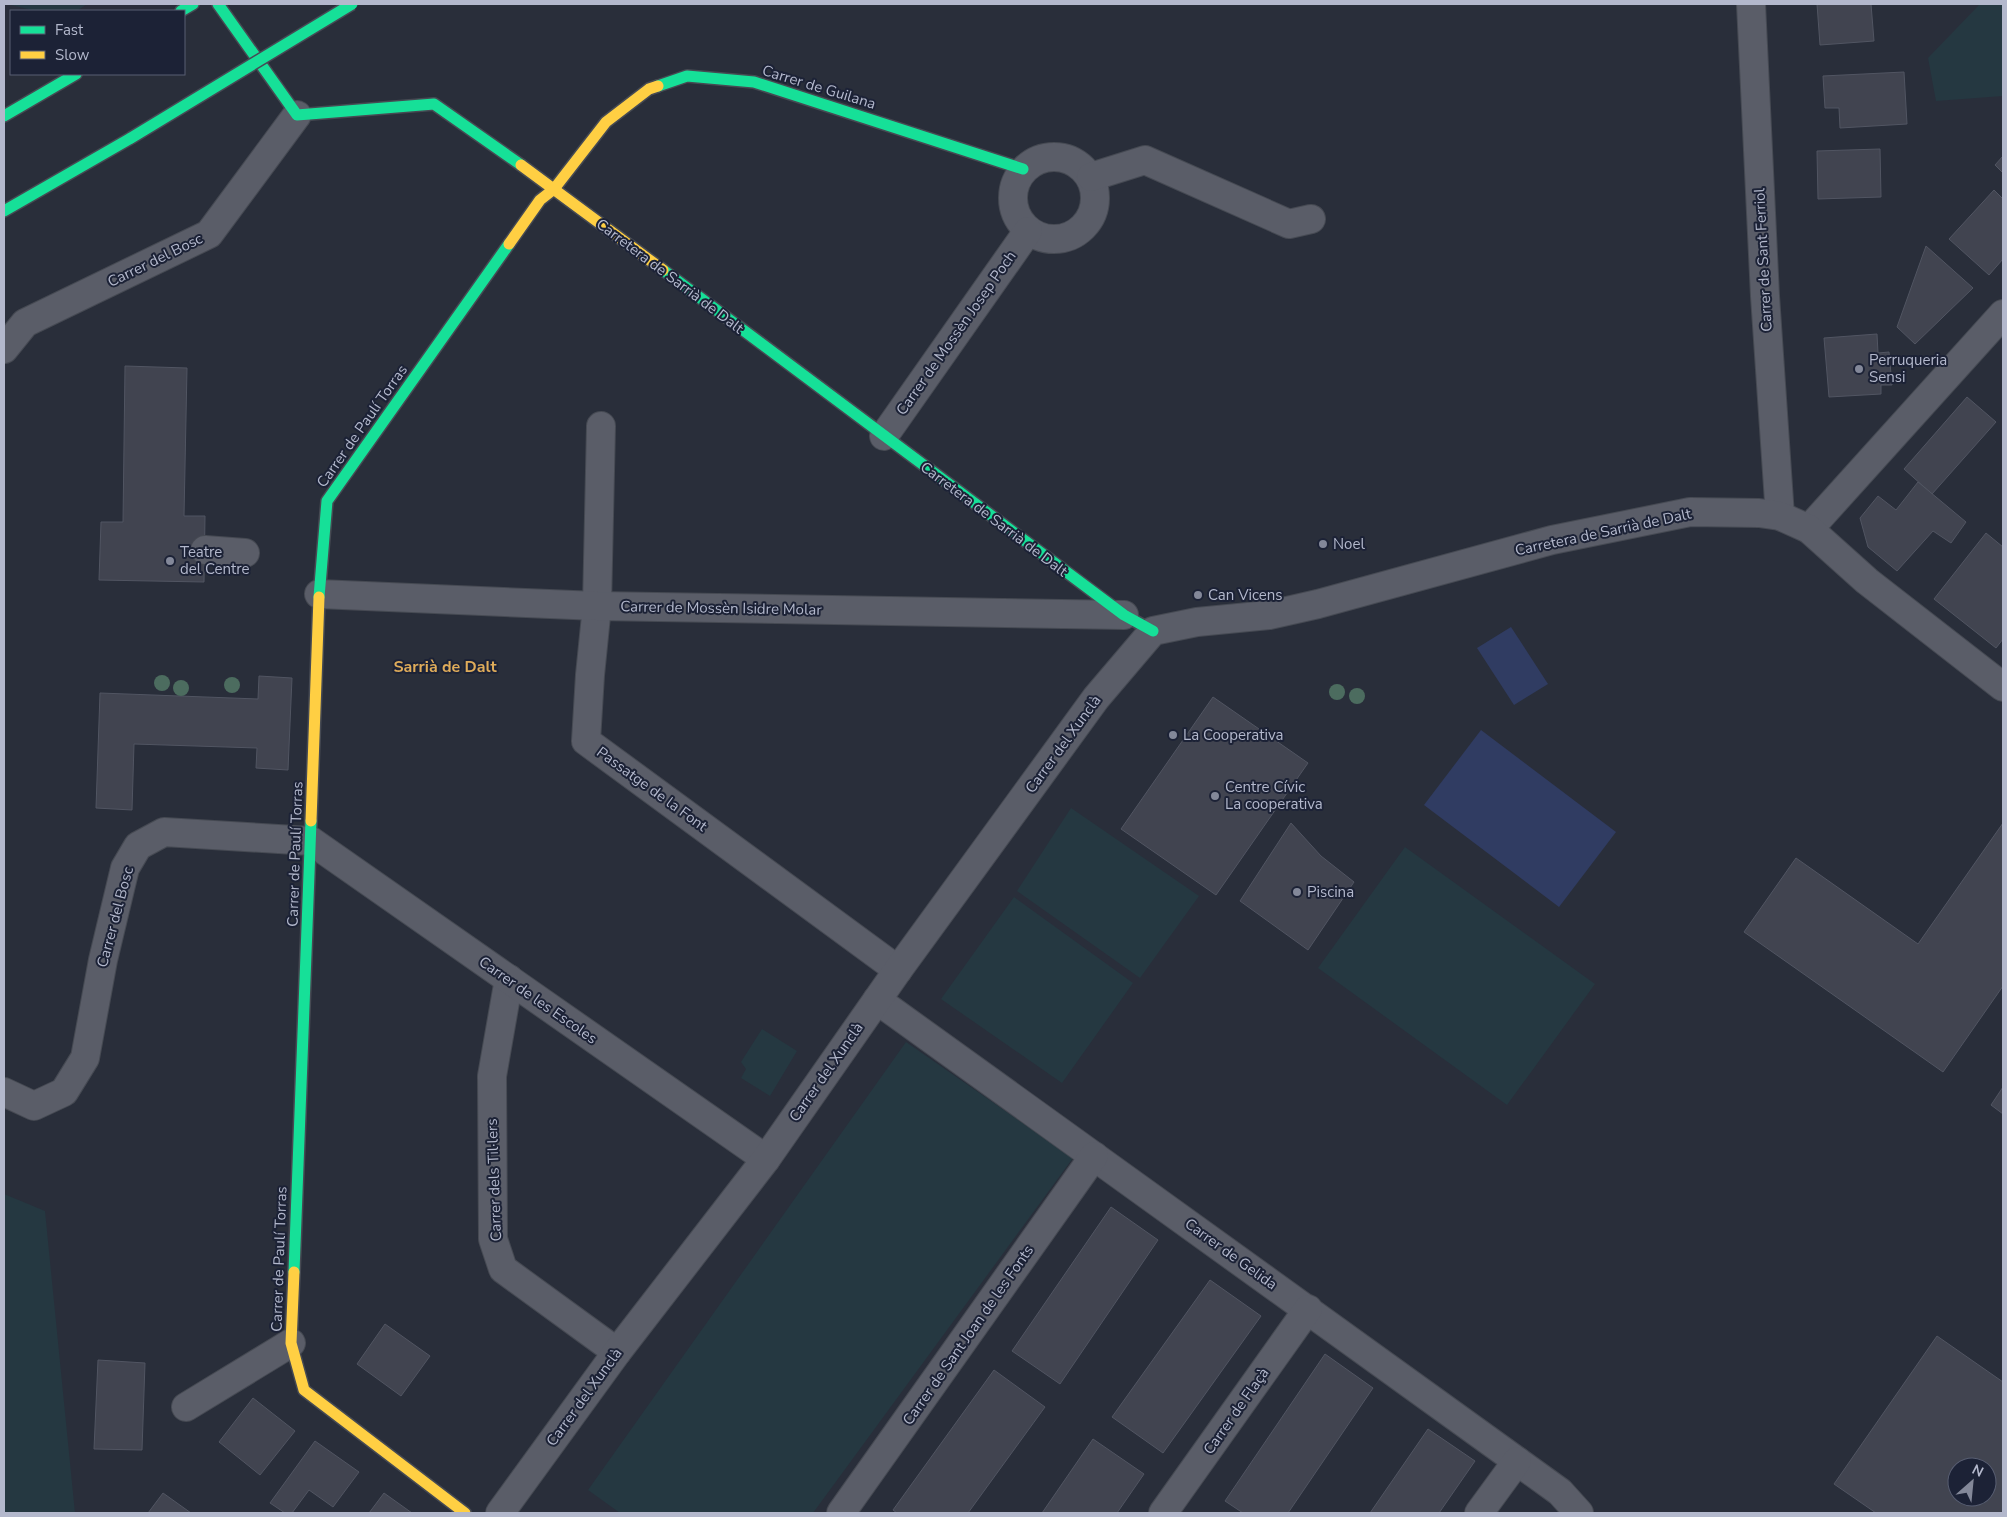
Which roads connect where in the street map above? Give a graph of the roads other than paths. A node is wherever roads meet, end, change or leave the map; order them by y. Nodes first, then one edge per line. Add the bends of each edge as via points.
1 (194, 4) edge
2 (218, 4) edge
3 (352, 4) edge
4 (1751, 4) edge
5 (183, 10) edge
6 (74, 75) edge
7 (297, 115) junction
8 (4, 116) edge
9 (1023, 169) junction
10 (1090, 177) junction
11 (554, 189) junction
12 (4, 211) edge
13 (1311, 218) dead end
14 (1028, 231) junction
15 (2003, 314) edge
16 (4, 349) edge
17 (601, 426) dead end
18 (884, 436) junction
19 (1780, 516) junction
20 (1809, 529) junction
21 (205, 550) dead end
22 (245, 553) dead end
23 (319, 594) junction
24 (597, 606) junction
25 (1124, 615) junction
26 (1152, 631) junction
27 (2003, 687) edge
28 (311, 841) junction
29 (898, 970) junction
30 (508, 979) junction
31 (877, 1000) junction
32 (4, 1092) edge
33 (1094, 1156) junction
34 (766, 1159) junction
35 (1308, 1309) junction
36 (291, 1343) junction
37 (617, 1352) junction
38 (186, 1407) dead end
39 (1517, 1461) junction
40 (466, 1513) edge
41 (500, 1513) edge
42 (841, 1513) edge
43 (1163, 1513) edge
44 (1479, 1513) edge
45 (1580, 1513) edge

1 - 5 main road
2 - 7 main road
3 - 12 main road, bridge
4 - 19 street, Carrer de Sant Ferriol
6 - 8 main road
7 - 11 main road, Carretera de Sarrià de Dalt via 434,104
7 - 16 street, Carrer del Bosc via 209,234 25,323
9 - 10 street via 1046,156 1072,160
9 - 11 main road, Carrer de Guilana via 754,82 687,76 650,89 606,122
9 - 14 street via 1012,190 1014,212
10 - 13 street via 1145,160 1289,224
10 - 14 street via 1095,205 1081,230 1055,240
11 - 18 main road, Carretera de Sarrià de Dalt
11 - 23 main road, Carrer de Paulí Torras via 540,200 327,501
14 - 18 street, Carrer de Mossèn Josep Poch
15 - 20 street
17 - 24 street, Passatge de la Font
18 - 25 main road, Carretera de Sarrià de Dalt
19 - 20 street, Carretera de Sarrià de Dalt
19 - 26 street, Carretera de Sarrià de Dalt via 1690,512 1552,540 1269,615 1197,622
20 - 27 street, Carretera de Sarrià de Dalt via 1867,581
21 - 22 street
23 - 24 street, Carrer de Mossèn Isidre Molar
23 - 28 main road, Carrer de Paulí Torras
24 - 25 street, Carrer de Mossèn Isidre Molar
24 - 29 street, Passatge de la Font via 586,741
25 - 26 main road, Carretera de Sarrià de Dalt
26 - 29 street, Carrer del Xunclà via 1096,698
28 - 30 street, Carrer de les Escoles
28 - 32 street, Carrer del Bosc via 164,832 138,846 125,868 103,960 85,1058 64,1092 34,1106
28 - 36 main road, Carrer de Paulí Torras
29 - 31 street, Carrer del Xunclà
30 - 34 street, Carrer de les Escoles
30 - 37 street, Carrer dels Til·lers via 492,1076 493,1239 503,1269
31 - 33 street, Carrer de Gelida
31 - 34 street, Carrer del Xunclà
33 - 35 street, Carrer de Gelida
33 - 42 street, Carrer de Sant Joan de les Fonts
34 - 37 street, Carrer del Xunclà
35 - 39 street, Carrer de Gelida
35 - 43 street, Carrer de Flaçà
36 - 38 street
36 - 40 main road, Carrer de Paulí Torras via 304,1390
37 - 41 street, Carrer del Xunclà
39 - 44 street
39 - 45 street, Carrer de Gelida via 1560,1492

